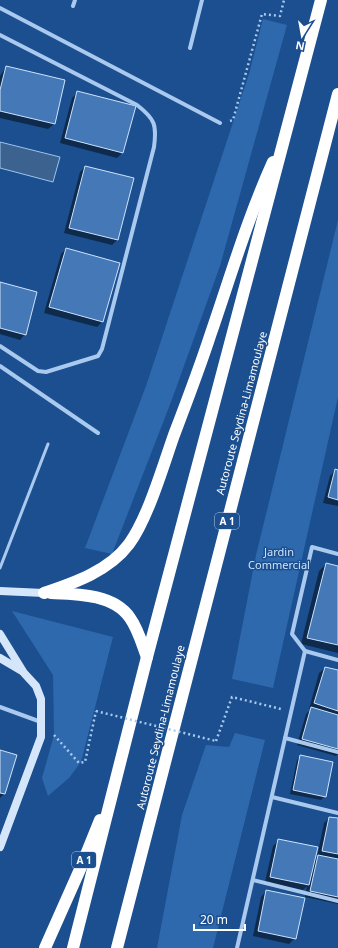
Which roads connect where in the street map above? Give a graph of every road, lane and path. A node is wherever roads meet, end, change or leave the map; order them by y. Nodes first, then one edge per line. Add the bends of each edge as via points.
1 (75, 0) edge
2 (202, 0) edge
3 (284, 0) edge
4 (322, 0) edge
5 (73, 6) dead end
6 (0, 8) edge
7 (0, 35) edge
8 (190, 48) dead end
9 (338, 94) edge
10 (220, 123) joint
11 (287, 129) junction
12 (0, 346) edge
13 (0, 366) edge
14 (98, 434) dead end
15 (48, 444) dead end
16 (338, 554) edge
17 (0, 568) edge
18 (0, 591) edge
19 (44, 593) junction
20 (0, 634) edge
21 (305, 651) junction
22 (148, 657) junction
23 (0, 658) edge
24 (338, 660) edge
25 (24, 673) junction
26 (0, 707) edge
27 (292, 711) junction
28 (42, 722) junction
29 (286, 738) junction
30 (338, 752) edge
31 (119, 770) junction
32 (272, 797) junction
33 (338, 813) edge
34 (0, 847) edge
35 (253, 880) junction
36 (338, 902) edge
37 (45, 948) edge
38 (73, 948) edge
39 (117, 948) edge
40 (237, 948) edge

1 - 5 street
2 - 8 street
3 - 10 path via 280,16 262,14 232,120
4 - 11 highway, A 1
6 - 10 street
7 - 12 street via 137,105 151,116 156,131 102,349 98,356 46,372 38,371
9 - 39 highway, Autoroute Seydina-Limamoulaye / A 1
11 - 19 highway via 253,205 208,340 139,527 117,558 89,576
11 - 22 highway, A 1
13 - 14 street
15 - 17 lane
16 - 21 street via 312,547 292,634
18 - 19 street
19 - 22 highway via 104,599 118,605 130,616
20 - 25 street
21 - 24 street
21 - 27 street
22 - 31 highway, A 1
23 - 25 street
25 - 28 street via 36,686 41,699
26 - 28 street
27 - 28 path, bridge via 232,697 216,741 96,712 85,762 79,763
27 - 29 street
28 - 34 street via 41,737
29 - 30 street
29 - 32 street
31 - 37 highway, A 1 via 81,867
31 - 38 highway, A 1
32 - 33 street
32 - 35 street
35 - 36 street
35 - 40 street

